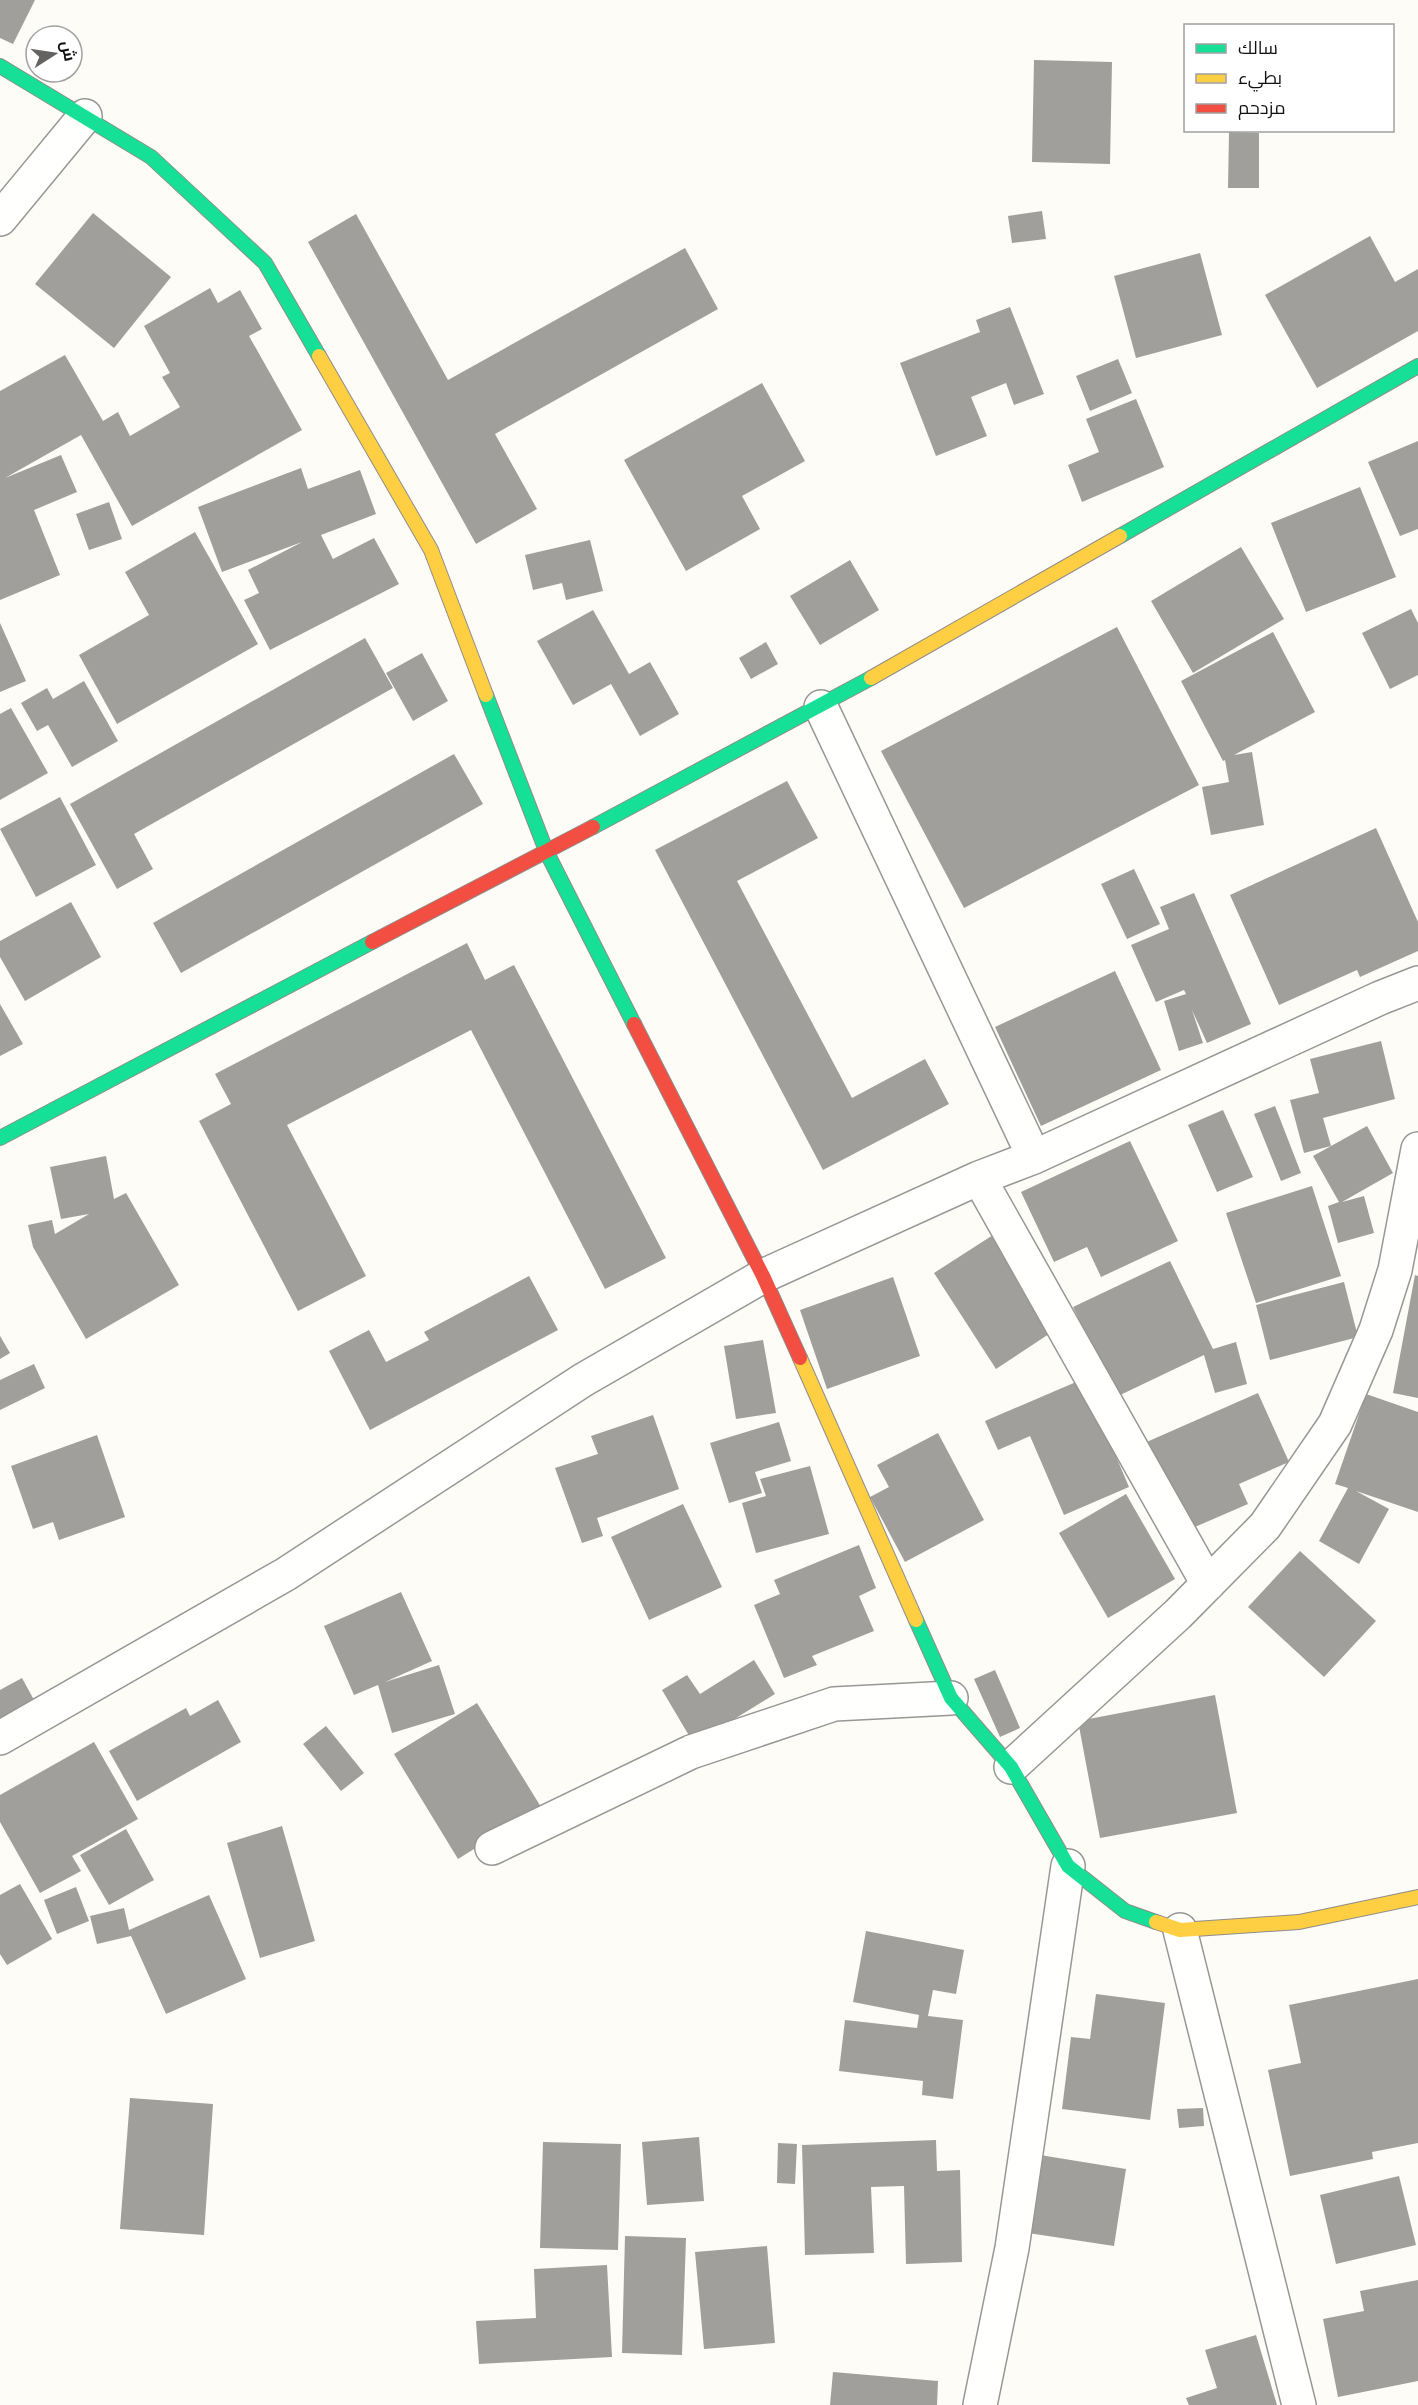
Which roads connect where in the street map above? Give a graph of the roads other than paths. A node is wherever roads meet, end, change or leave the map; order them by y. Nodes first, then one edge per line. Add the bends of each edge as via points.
1 (0, 66) edge
2 (85, 116) junction
3 (0, 219) edge
4 (1418, 366) edge
5 (821, 706) junction
6 (547, 853) junction
7 (1418, 983) edge
8 (0, 1138) edge
9 (1418, 1149) edge
10 (1034, 1157) junction
11 (980, 1178) junction
12 (1407, 1272) edge
13 (764, 1276) junction
14 (1208, 1584) junction
15 (951, 1698) junction
16 (0, 1738) edge
17 (1011, 1767) junction
18 (492, 1848) dead end
19 (1068, 1866) junction
20 (1418, 1897) edge
21 (1180, 1930) junction
22 (980, 2405) edge
23 (1299, 2405) edge

1 - 2 street
2 - 3 street
2 - 6 street via 151,156 265,263 431,550
4 - 5 street
5 - 6 street
5 - 10 street
6 - 8 street
6 - 13 street
7 - 10 street
9 - 12 street
10 - 11 street
11 - 13 street
11 - 14 street
12 - 14 street via 1376,1330 1335,1424 1264,1526
13 - 15 street
13 - 16 street via 583,1380 286,1574
14 - 17 street
15 - 17 street
15 - 18 street via 834,1704 691,1752
17 - 19 street
19 - 21 street via 1125,1911
19 - 22 street via 1012,2248
20 - 21 street via 1299,1922
21 - 23 street

